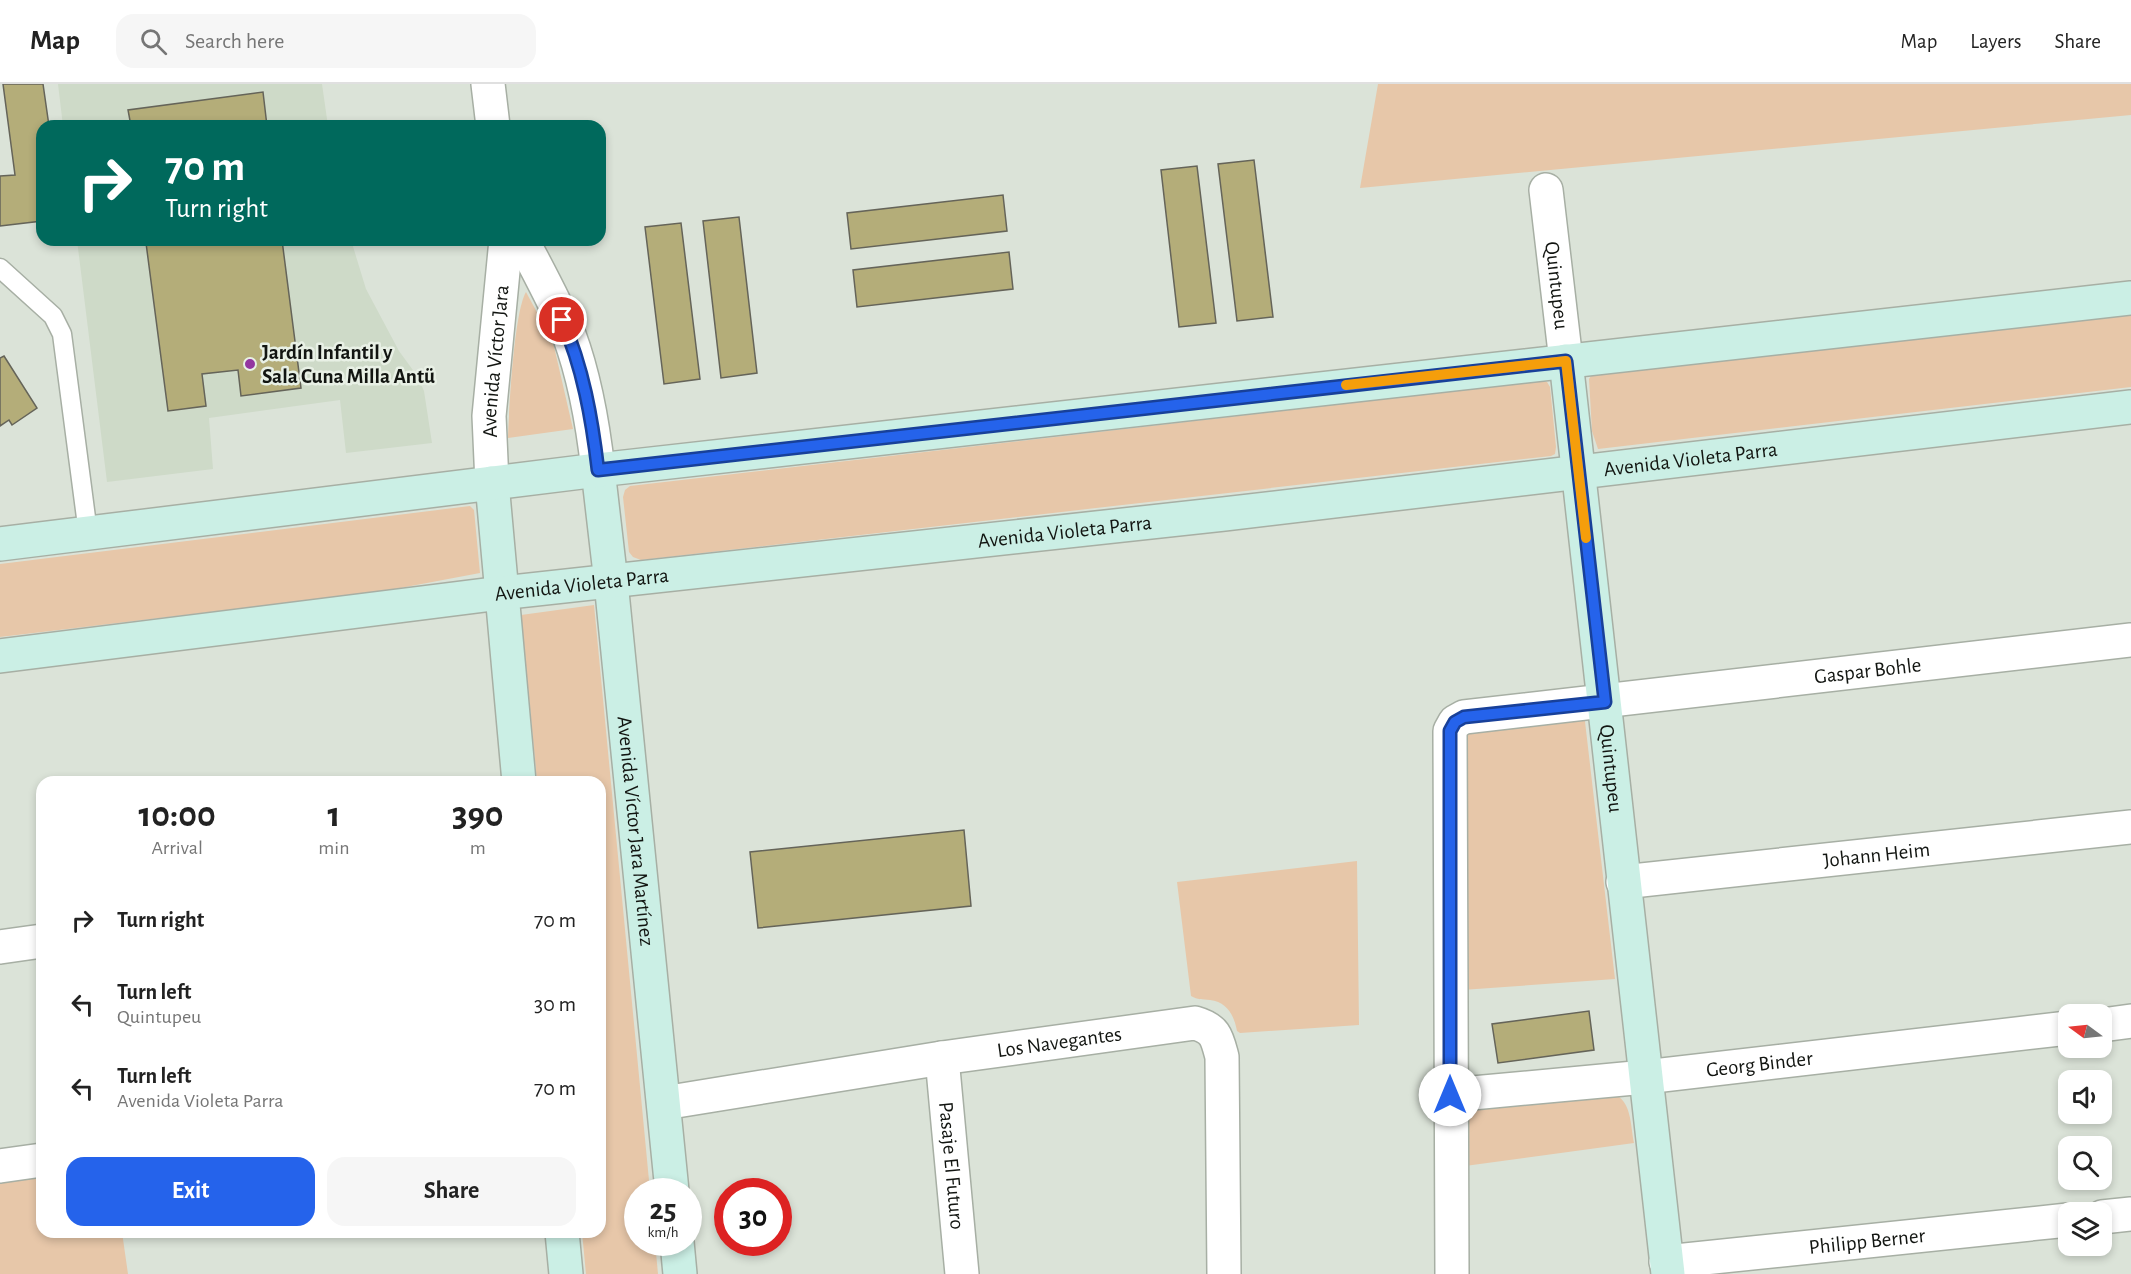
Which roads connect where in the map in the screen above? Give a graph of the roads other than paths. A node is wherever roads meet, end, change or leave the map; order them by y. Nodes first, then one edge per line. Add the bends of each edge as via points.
1 (488, 84) edge
2 (493, 120) edge
3 (1546, 190) dead end
4 (505, 246) edge
5 (525, 246) edge
6 (0, 268) edge
7 (2131, 298) edge
8 (1566, 361) junction
9 (2131, 407) edge
10 (598, 470) junction
11 (1579, 471) junction
12 (492, 483) junction
13 (88, 533) junction
14 (0, 544) edge
15 (611, 582) junction
16 (501, 593) junction
17 (2131, 640) edge
18 (0, 656) edge
19 (1605, 702) junction
20 (518, 776) edge
21 (2131, 827) edge
22 (1623, 882) junction
23 (36, 942) edge
24 (0, 947) edge
25 (2131, 1021) edge
26 (2112, 1023) edge
27 (2058, 1029) edge
28 (942, 1058) junction
29 (1645, 1077) junction
30 (1450, 1095) junction
31 (664, 1103) junction
32 (36, 1161) edge
33 (0, 1166) edge
34 (671, 1178) edge
35 (2131, 1214) edge
36 (2112, 1216) edge
37 (2058, 1221) edge
38 (563, 1238) edge
39 (678, 1256) edge
40 (1667, 1268) edge
41 (566, 1274) edge
42 (680, 1274) edge
43 (962, 1274) edge
44 (1224, 1274) edge
45 (1452, 1274) edge

1 - 2 street
3 - 8 street, Quintupeu
4 - 12 street, Avenida Víctor Jara via 489,416
5 - 10 street, Avenida Víctor Jara via 577,359
6 - 13 lane via 53,316 62,334
7 - 8 main road
8 - 10 main road
8 - 11 main road, Quintupeu
9 - 11 main road, Avenida Violeta Parra
10 - 12 main road
10 - 15 main road, Avenida Víctor Jara Martínez
11 - 15 main road, Avenida Violeta Parra
11 - 19 main road, Quintupeu
12 - 13 main road
12 - 16 main road
13 - 14 main road
15 - 16 main road, Avenida Violeta Parra
15 - 31 main road, Avenida Víctor Jara Martínez
16 - 18 main road, Avenida Violeta Parra
16 - 20 main road
17 - 19 street, Gaspar Bohle
19 - 22 main road, Quintupeu
19 - 30 street, Gaspar Bohle via 1464,717 1450,731
21 - 22 street, Johann Heim
22 - 29 main road, Quintupeu
23 - 24 street
25 - 26 street
27 - 29 street, Georg Binder
28 - 31 street, Los Navegantes
28 - 43 street, Pasaje El Futuro
28 - 44 street, Los Navegantes via 1195,1023 1214,1032 1222,1057
29 - 30 street, Georg Binder
29 - 40 main road, Quintupeu
30 - 45 street
31 - 34 main road, Avenida Víctor Jara Martínez
32 - 33 street
35 - 36 street
37 - 40 street, Philipp Berner
38 - 41 main road
39 - 42 main road

